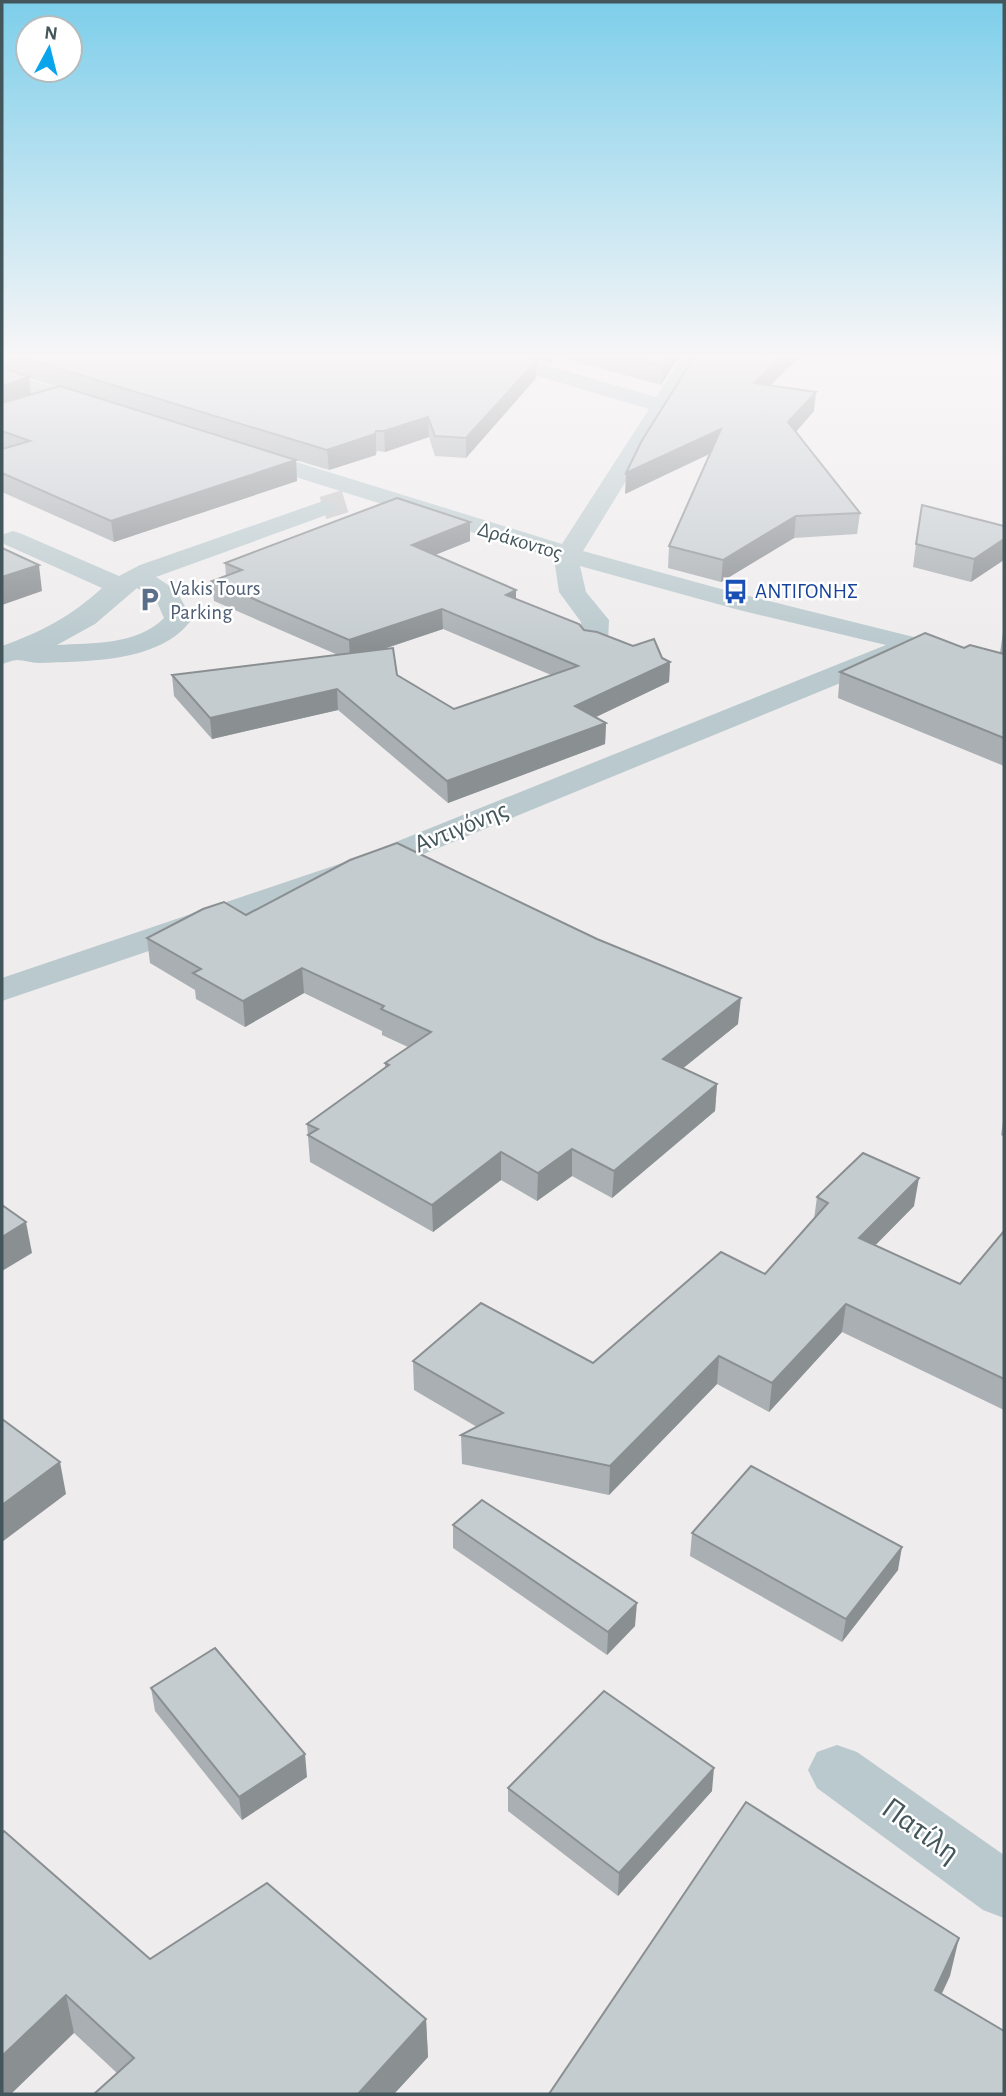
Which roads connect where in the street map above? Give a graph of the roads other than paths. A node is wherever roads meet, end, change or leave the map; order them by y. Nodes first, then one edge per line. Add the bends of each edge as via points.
1 (237, 452) edge
2 (633, 452) edge
3 (323, 508) tunnel mouth
4 (13, 539) dead end
5 (567, 556) junction
6 (129, 581) junction
7 (594, 642) edge
8 (913, 643) junction
9 (1004, 649) edge
10 (2, 656) edge
11 (976, 661) junction
12 (1004, 670) edge
13 (2, 990) edge
14 (837, 1770) dead end
15 (1004, 1891) edge

1 - 5 street, Δράκοντος via 359,497
2 - 5 street
3 - 6 street
4 - 6 street
5 - 7 street via 568,583 579,605 595,620
5 - 8 street, Δράκοντος
6 - 10 street via 85,618 51,638
6 - 10 street via 167,596 178,619 162,635 77,653
8 - 11 street, Δράκοντος
8 - 13 street, Αντιγόνης via 363,867
9 - 11 street
11 - 12 street, Δράκοντος
14 - 15 street, Πατίλη

